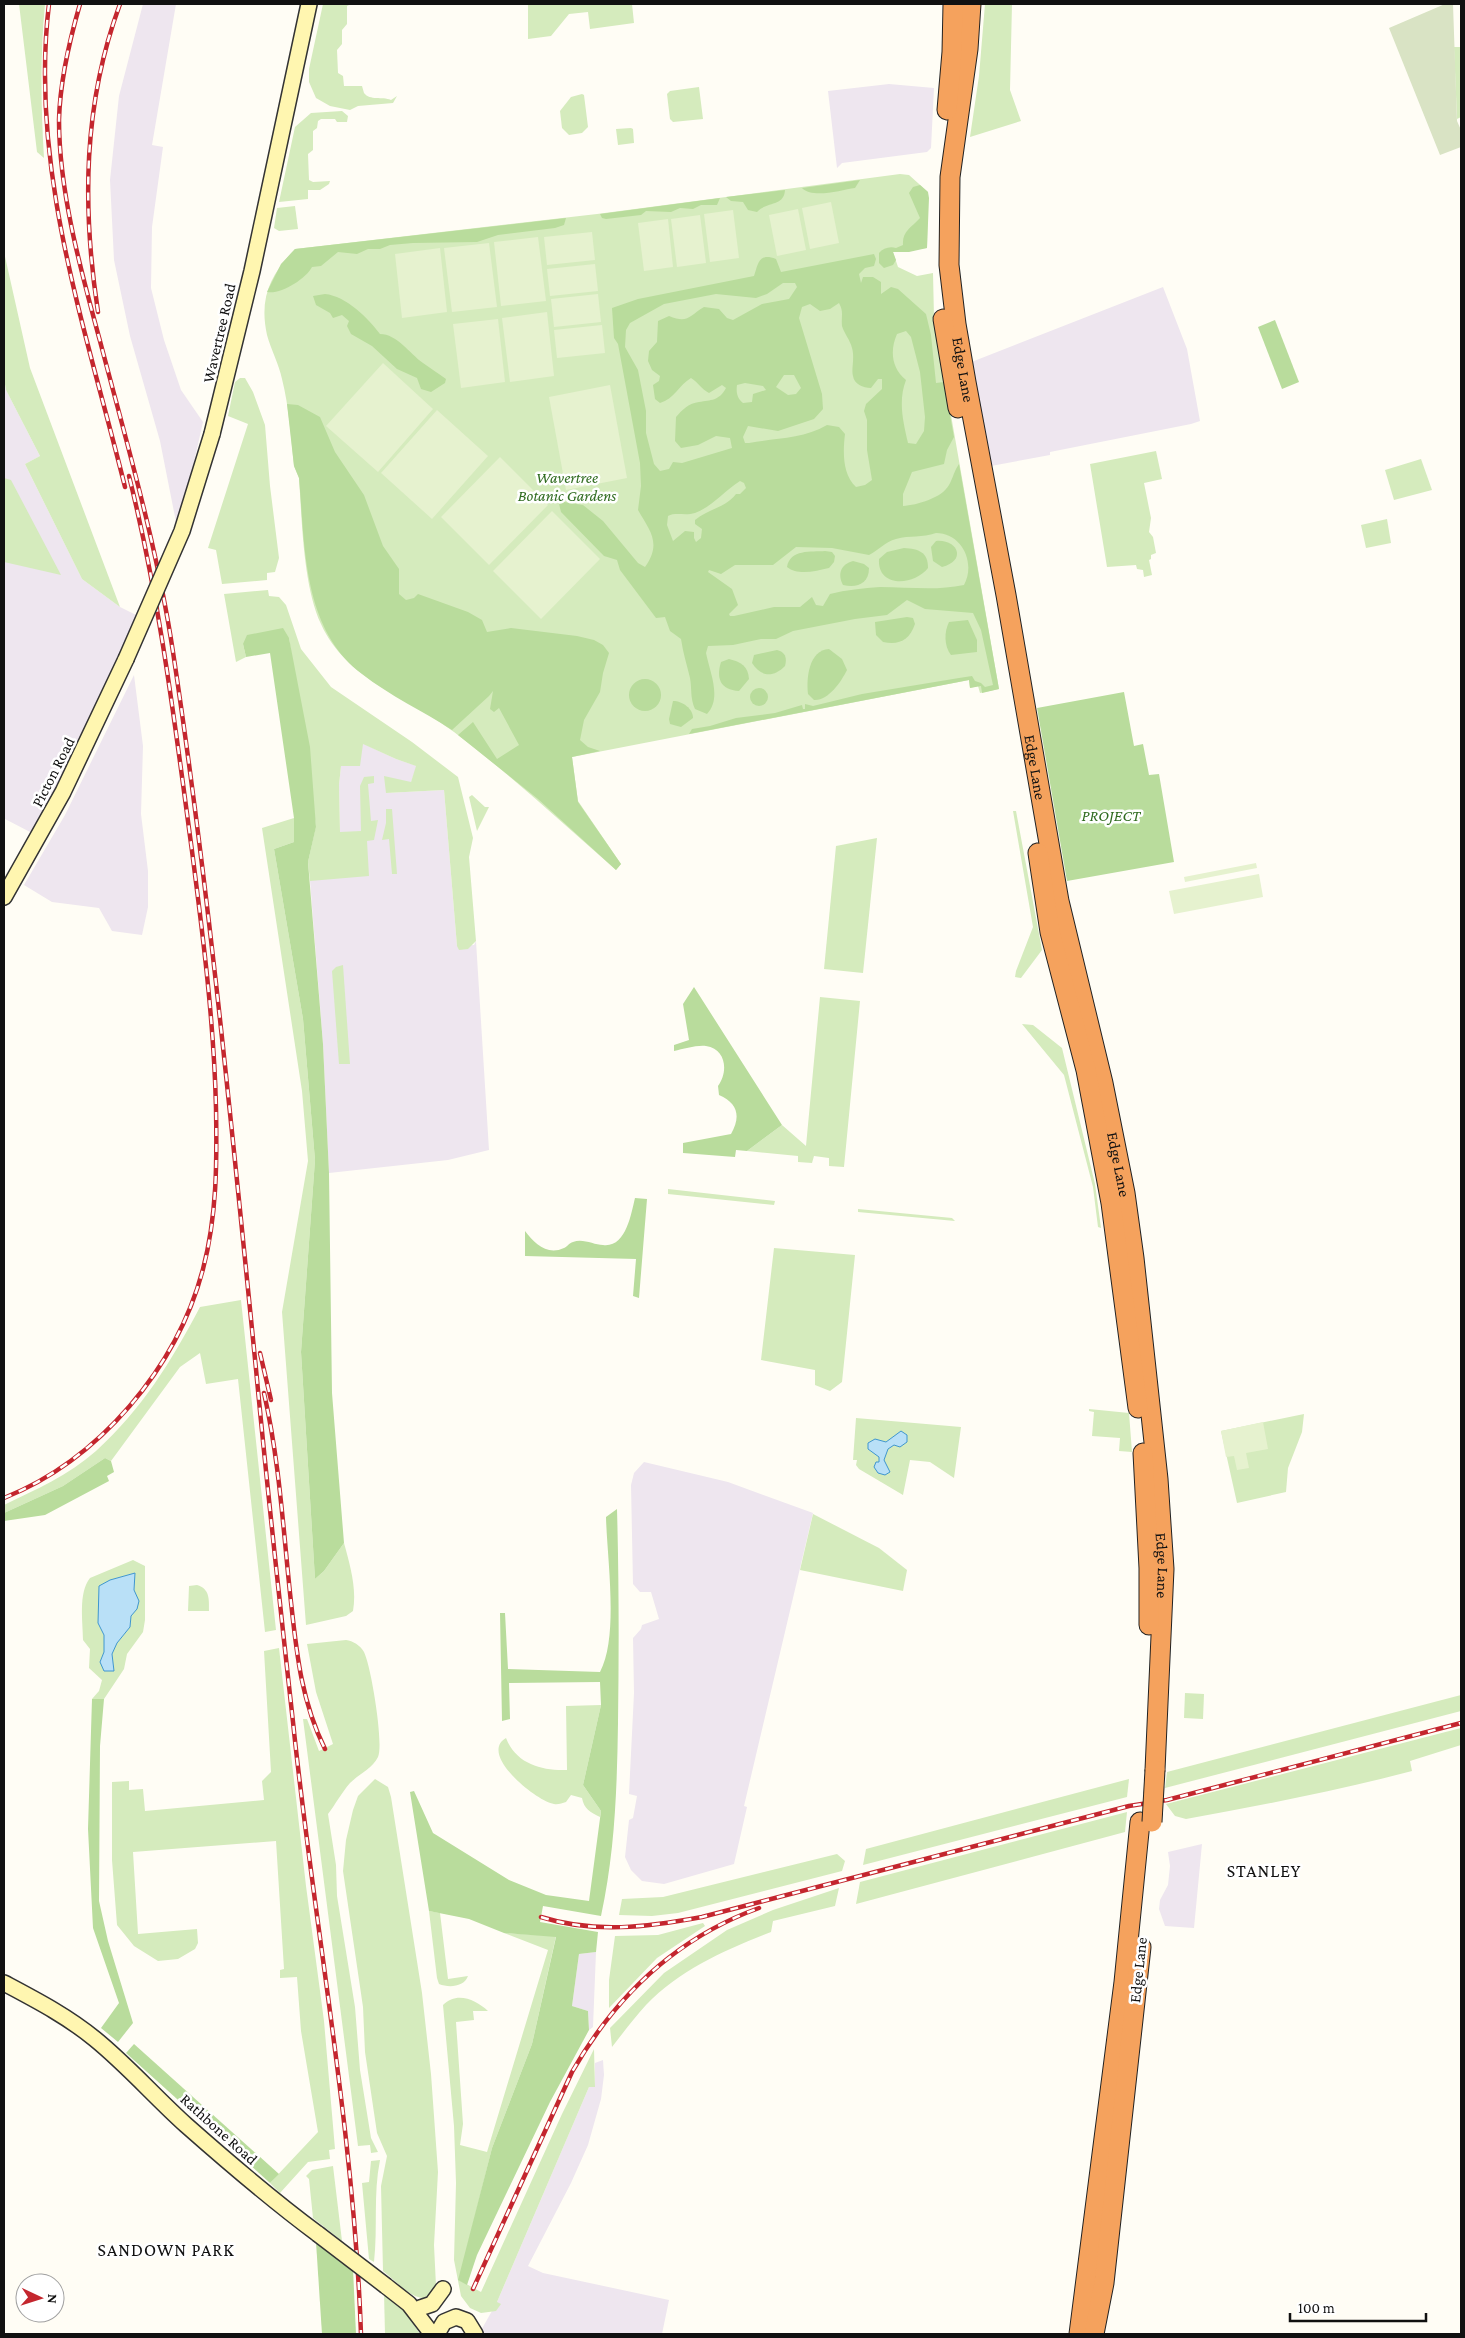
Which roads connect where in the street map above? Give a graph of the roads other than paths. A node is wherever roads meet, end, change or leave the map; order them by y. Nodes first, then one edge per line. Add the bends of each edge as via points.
1 (309, 4) edge
2 (952, 4) edge
3 (970, 4) edge
4 (126, 659) joint
5 (4, 897) edge
6 (1149, 1770) junction
7 (4, 1983) edge
8 (1108, 2173) junction
9 (443, 2289) dead end
10 (415, 2306) junction
11 (441, 2328) edge
12 (432, 2334) edge
13 (475, 2334) edge
14 (1079, 2334) edge
15 (1094, 2334) edge

1 - 4 main road, Wavertree Road, bridge via 252,271 212,434 182,531
2 - 6 highway, Edge Lane via 952,52 936,219 943,318 951,376 1010,684 1050,932 1086,1070 1117,1244 1145,1472 1150,1601
3 - 6 highway, Edge Lane via 968,49 950,177 949,265 966,382 1059,901 1103,1083 1133,1249 1162,1536 1163,1599
4 - 5 main road, Picton Road via 63,792
6 - 8 highway, Edge Lane, bridge via 1138,1984
7 - 10 main road, Rathbone Road, bridge via 50,2007 94,2038 184,2124 280,2205
8 - 14 highway, Edge Lane
8 - 15 highway, Edge Lane via 1104,2283
9 - 10 main road via 432,2304
10 - 11 main road, Rathbone Road
10 - 12 main road, Rathbone Road
11 - 13 main road via 450,2318 462,2318 471,2324

